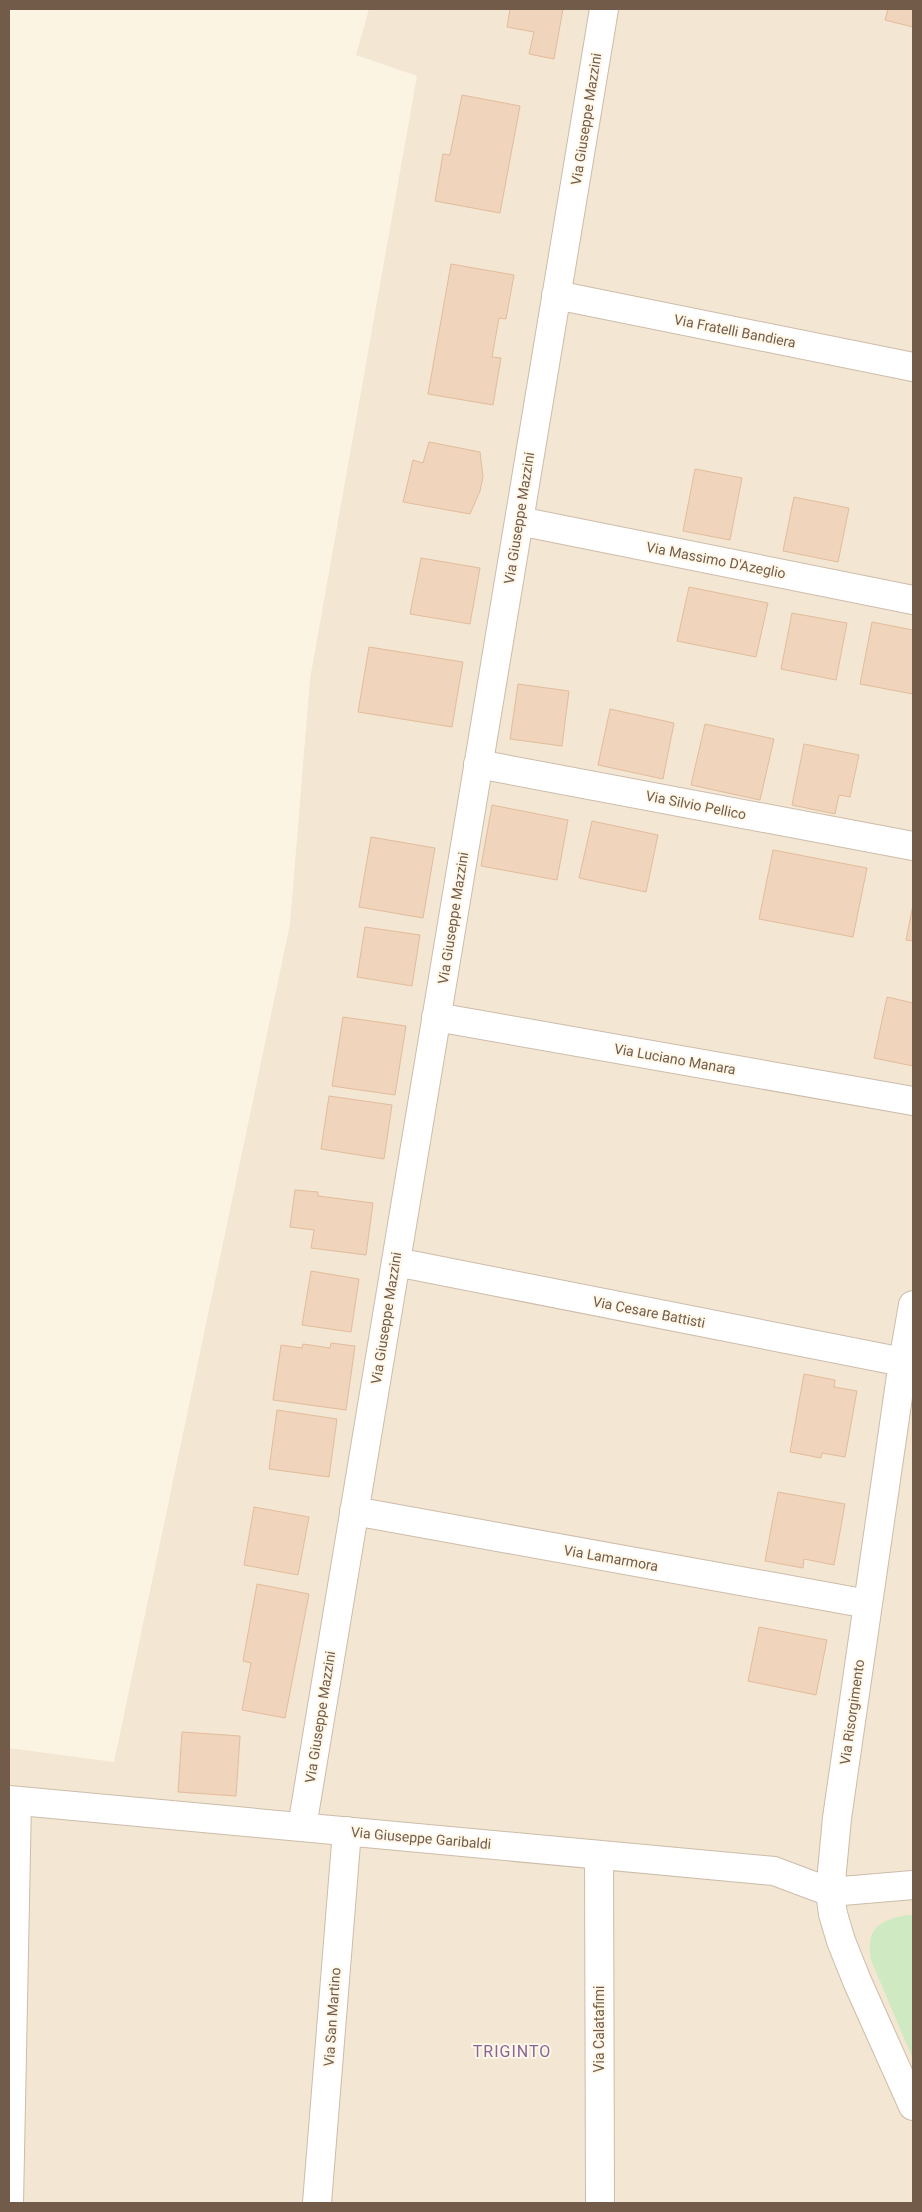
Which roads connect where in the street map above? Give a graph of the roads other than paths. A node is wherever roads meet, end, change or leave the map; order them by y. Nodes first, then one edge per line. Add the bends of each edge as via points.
1 (604, 9) edge
2 (556, 295) junction
3 (913, 367) edge
4 (519, 521) junction
5 (913, 600) edge
6 (478, 764) junction
7 (913, 846) edge
8 (436, 1017) junction
9 (913, 1101) edge
10 (396, 1262) junction
11 (913, 1306) edge
12 (903, 1362) junction
13 (354, 1511) junction
14 (868, 1604) junction
15 (13, 1801) edge
16 (302, 1827) junction
17 (346, 1831) junction
18 (599, 1855) junction
19 (913, 1885) edge
20 (830, 1892) junction
21 (913, 2106) edge
22 (9, 2185) edge
23 (9, 2203) edge
24 (318, 2203) edge
25 (600, 2203) edge

1 - 2 street, Via Giuseppe Mazzini
2 - 3 street, Via Fratelli Bandiera
2 - 4 street, Via Giuseppe Mazzini
4 - 5 street, Via Massimo D'Azeglio
4 - 6 street, Via Giuseppe Mazzini
6 - 7 street, Via Silvio Pellico
6 - 8 street, Via Giuseppe Mazzini
8 - 9 street, Via Luciano Manara
8 - 10 street, Via Giuseppe Mazzini
10 - 12 street, Via Cesare Battisti
10 - 13 street, Via Giuseppe Mazzini
11 - 12 street, Via Risorgimento
12 - 14 street, Via Risorgimento
13 - 14 street, Via Lamarmora
13 - 16 street, Via Giuseppe Mazzini
14 - 20 street, Via Risorgimento via 837,1818
15 - 16 street, Via Giuseppe Garibaldi
15 - 22 street
16 - 17 street, Via Giuseppe Garibaldi
17 - 18 street, Via Giuseppe Garibaldi
17 - 24 street, Via San Martino
18 - 20 street, Via Giuseppe Garibaldi via 774,1871
18 - 25 street, Via Calatafimi
19 - 20 street
20 - 21 street, Via Risorgimento via 841,1941
22 - 23 street

